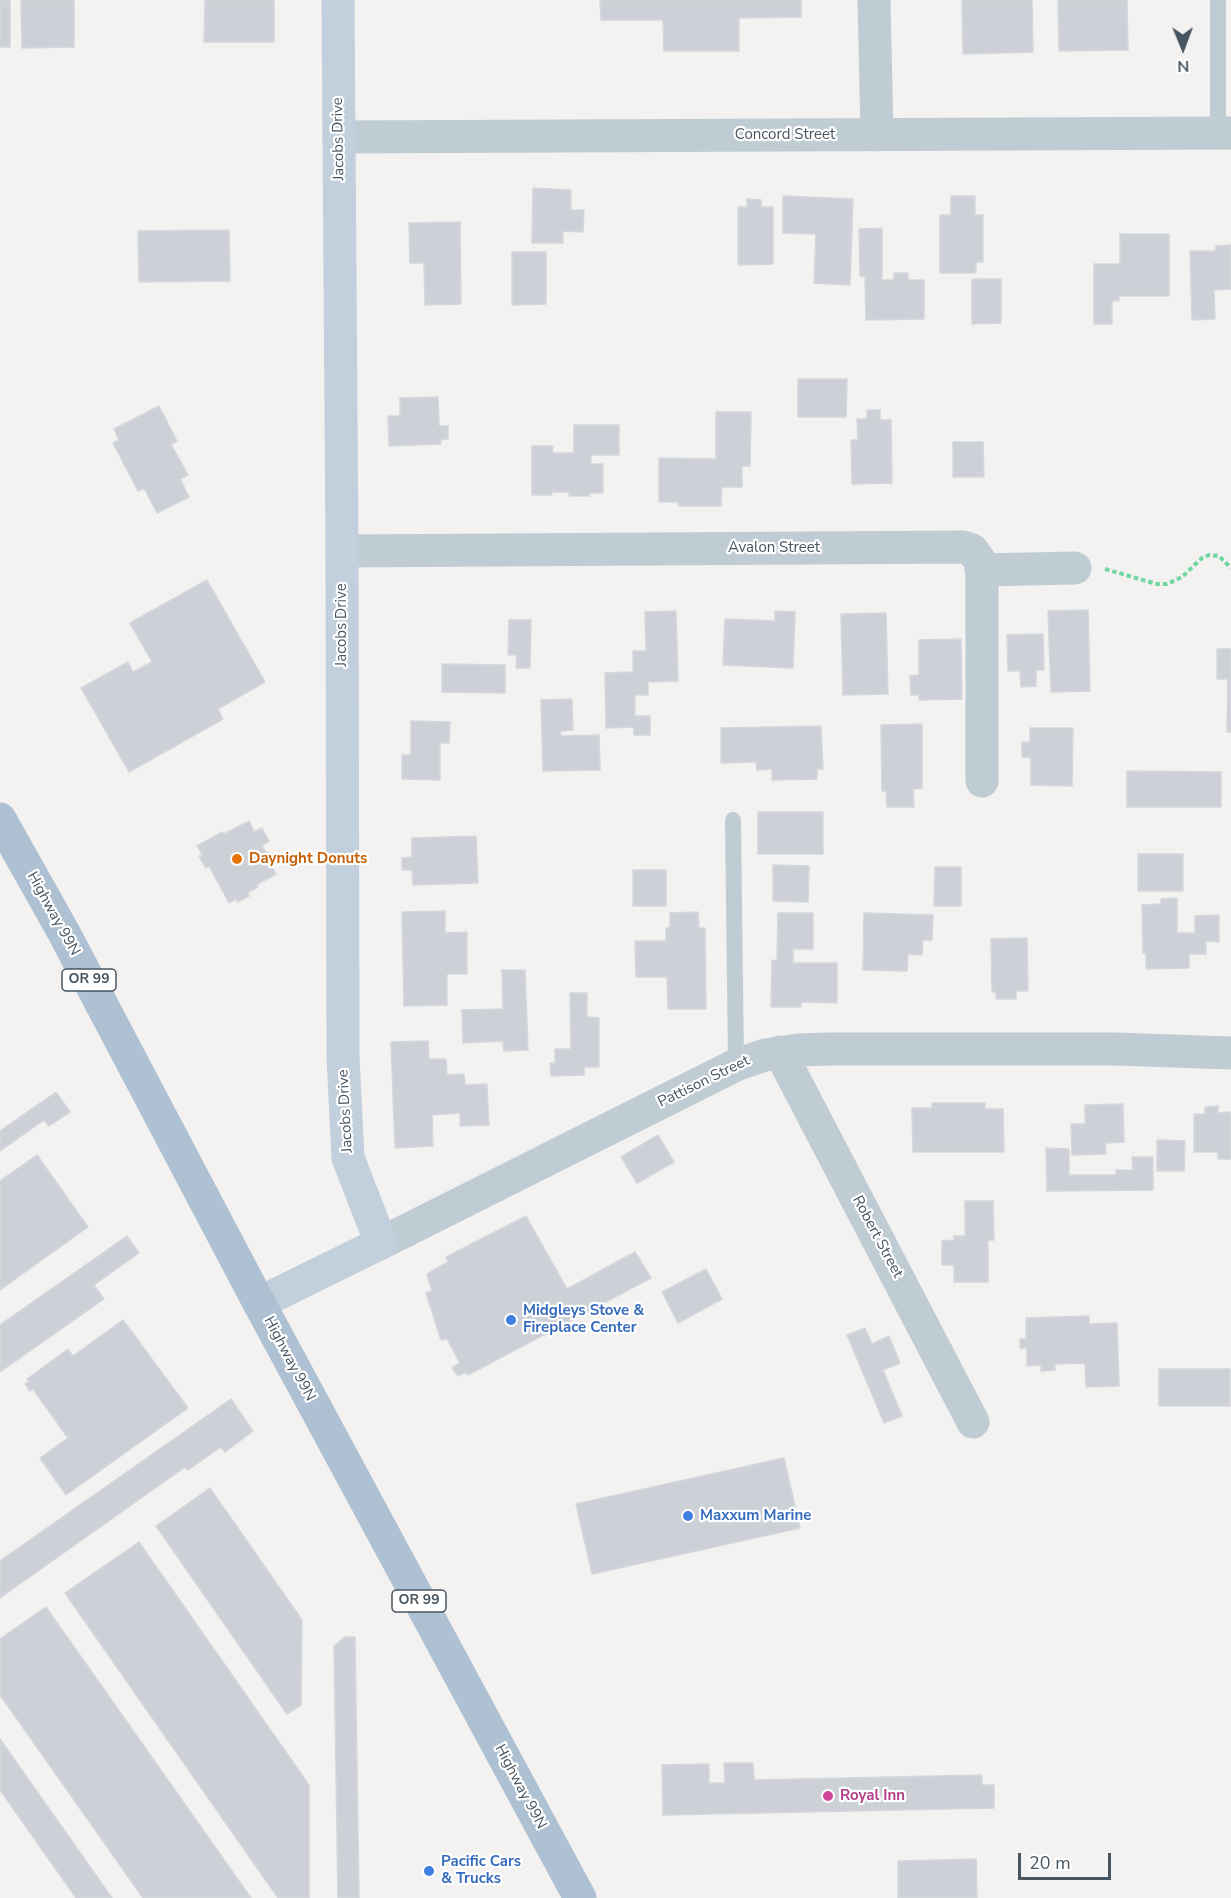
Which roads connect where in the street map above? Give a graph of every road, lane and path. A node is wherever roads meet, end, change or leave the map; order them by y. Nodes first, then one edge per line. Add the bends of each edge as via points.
1 (338, 0) edge
2 (874, 0) edge
3 (1218, 0) edge
4 (1225, 133) edge
5 (877, 135) junction
6 (339, 137) junction
7 (342, 551) junction
8 (1075, 568) joint
9 (1231, 568) edge
10 (981, 570) junction
11 (982, 781) dead end
12 (0, 819) edge
13 (733, 820) dead end
14 (780, 1052) junction
15 (1231, 1053) edge
16 (736, 1065) junction
17 (381, 1243) junction
18 (259, 1303) junction
19 (973, 1422) dead end
20 (580, 1898) edge

1 - 6 street, Jacobs Drive
2 - 5 street
3 - 4 lane
4 - 5 street, Concord Street
5 - 6 street, Concord Street
6 - 7 street, Jacobs Drive
7 - 10 street, Avalon Street via 963,547 972,550
7 - 17 street, Jacobs Drive via 343,1057 347,1151
8 - 9 path via 1107,569 1167,584 1209,555 1219,556
8 - 10 street
10 - 11 street
12 - 18 main road, Highway 99N / OR 99
13 - 16 lane
14 - 15 street, Pattison Street via 1115,1049
14 - 16 street, Pattison Street
14 - 19 street, Robert Street
16 - 17 street, Pattison Street
17 - 18 street, Pattison Street
18 - 20 main road, Highway 99N / OR 99

